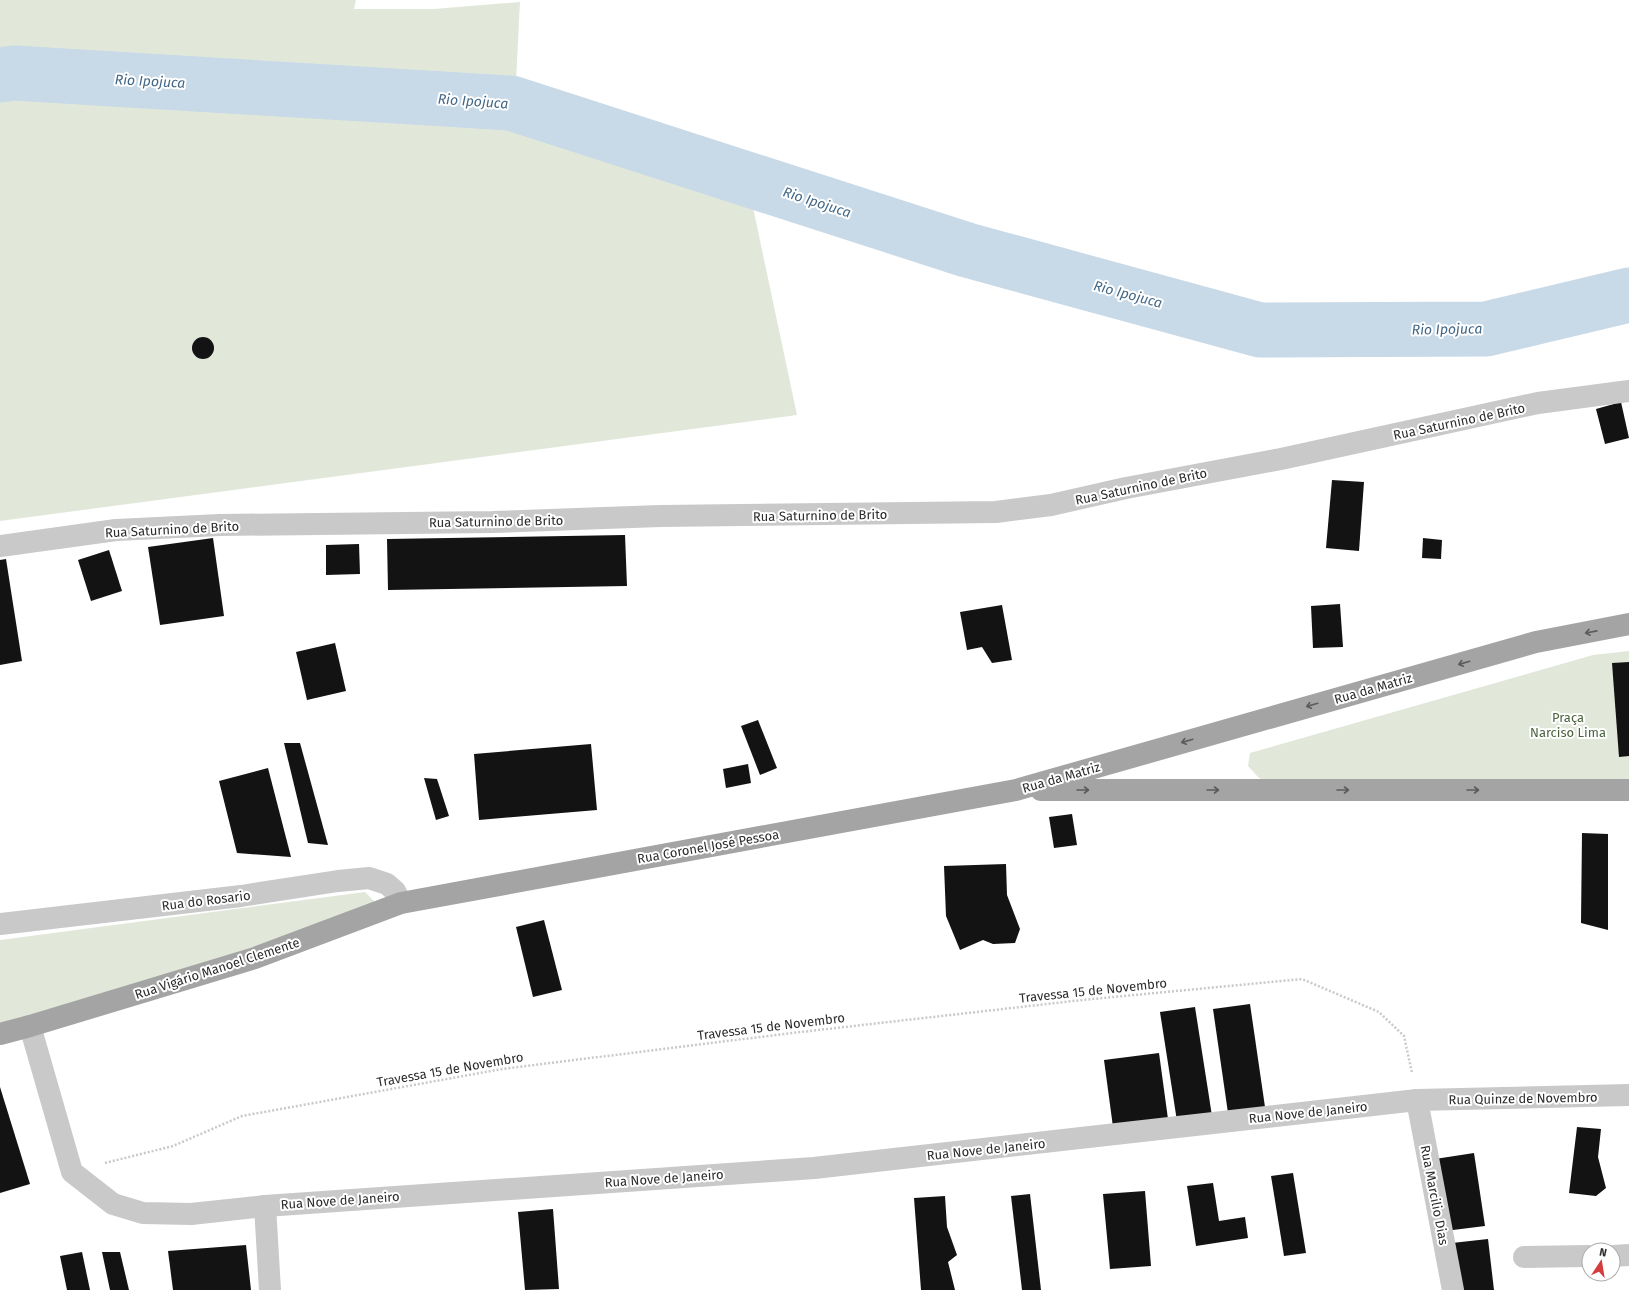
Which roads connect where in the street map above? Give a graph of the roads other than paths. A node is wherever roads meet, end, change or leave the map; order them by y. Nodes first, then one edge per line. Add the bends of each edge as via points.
1 (1629, 391) edge
2 (0, 546) edge
3 (1629, 624) edge
4 (1016, 790) junction
5 (1629, 790) edge
6 (401, 903) junction
7 (0, 924) edge
8 (30, 1026) junction
9 (0, 1034) edge
10 (1629, 1095) edge
11 (1417, 1100) junction
12 (265, 1206) junction
13 (1581, 1256) edge
14 (1524, 1257) dead end
15 (270, 1290) edge
16 (1452, 1290) edge

1 - 2 street, Rua Saturnino de Brito via 1538,403 1281,459 1126,488 1051,506 996,512 220,525 116,530
3 -> 4 main road, Rua da Matriz via 1536,642
4 -> 5 main road, Rua da Matriz
4 - 6 main road, Rua Coronel José Pessoa
6 - 7 street, Rua do Rosario via 396,891 387,884 369,878 241,896
6 - 8 main road, Rua Vigário Manoel Clemente via 255,958
8 - 9 main road, Rua Vigário Manoel Clemente
8 - 12 street, Rua Nove de Janeiro via 72,1172 112,1204 143,1213 191,1214
10 - 11 street, Rua Quinze de Novembro
11 - 12 street, Rua Nove de Janeiro via 814,1168
11 - 16 street, Rua Marcilio Dias
12 - 15 street
13 - 14 street

